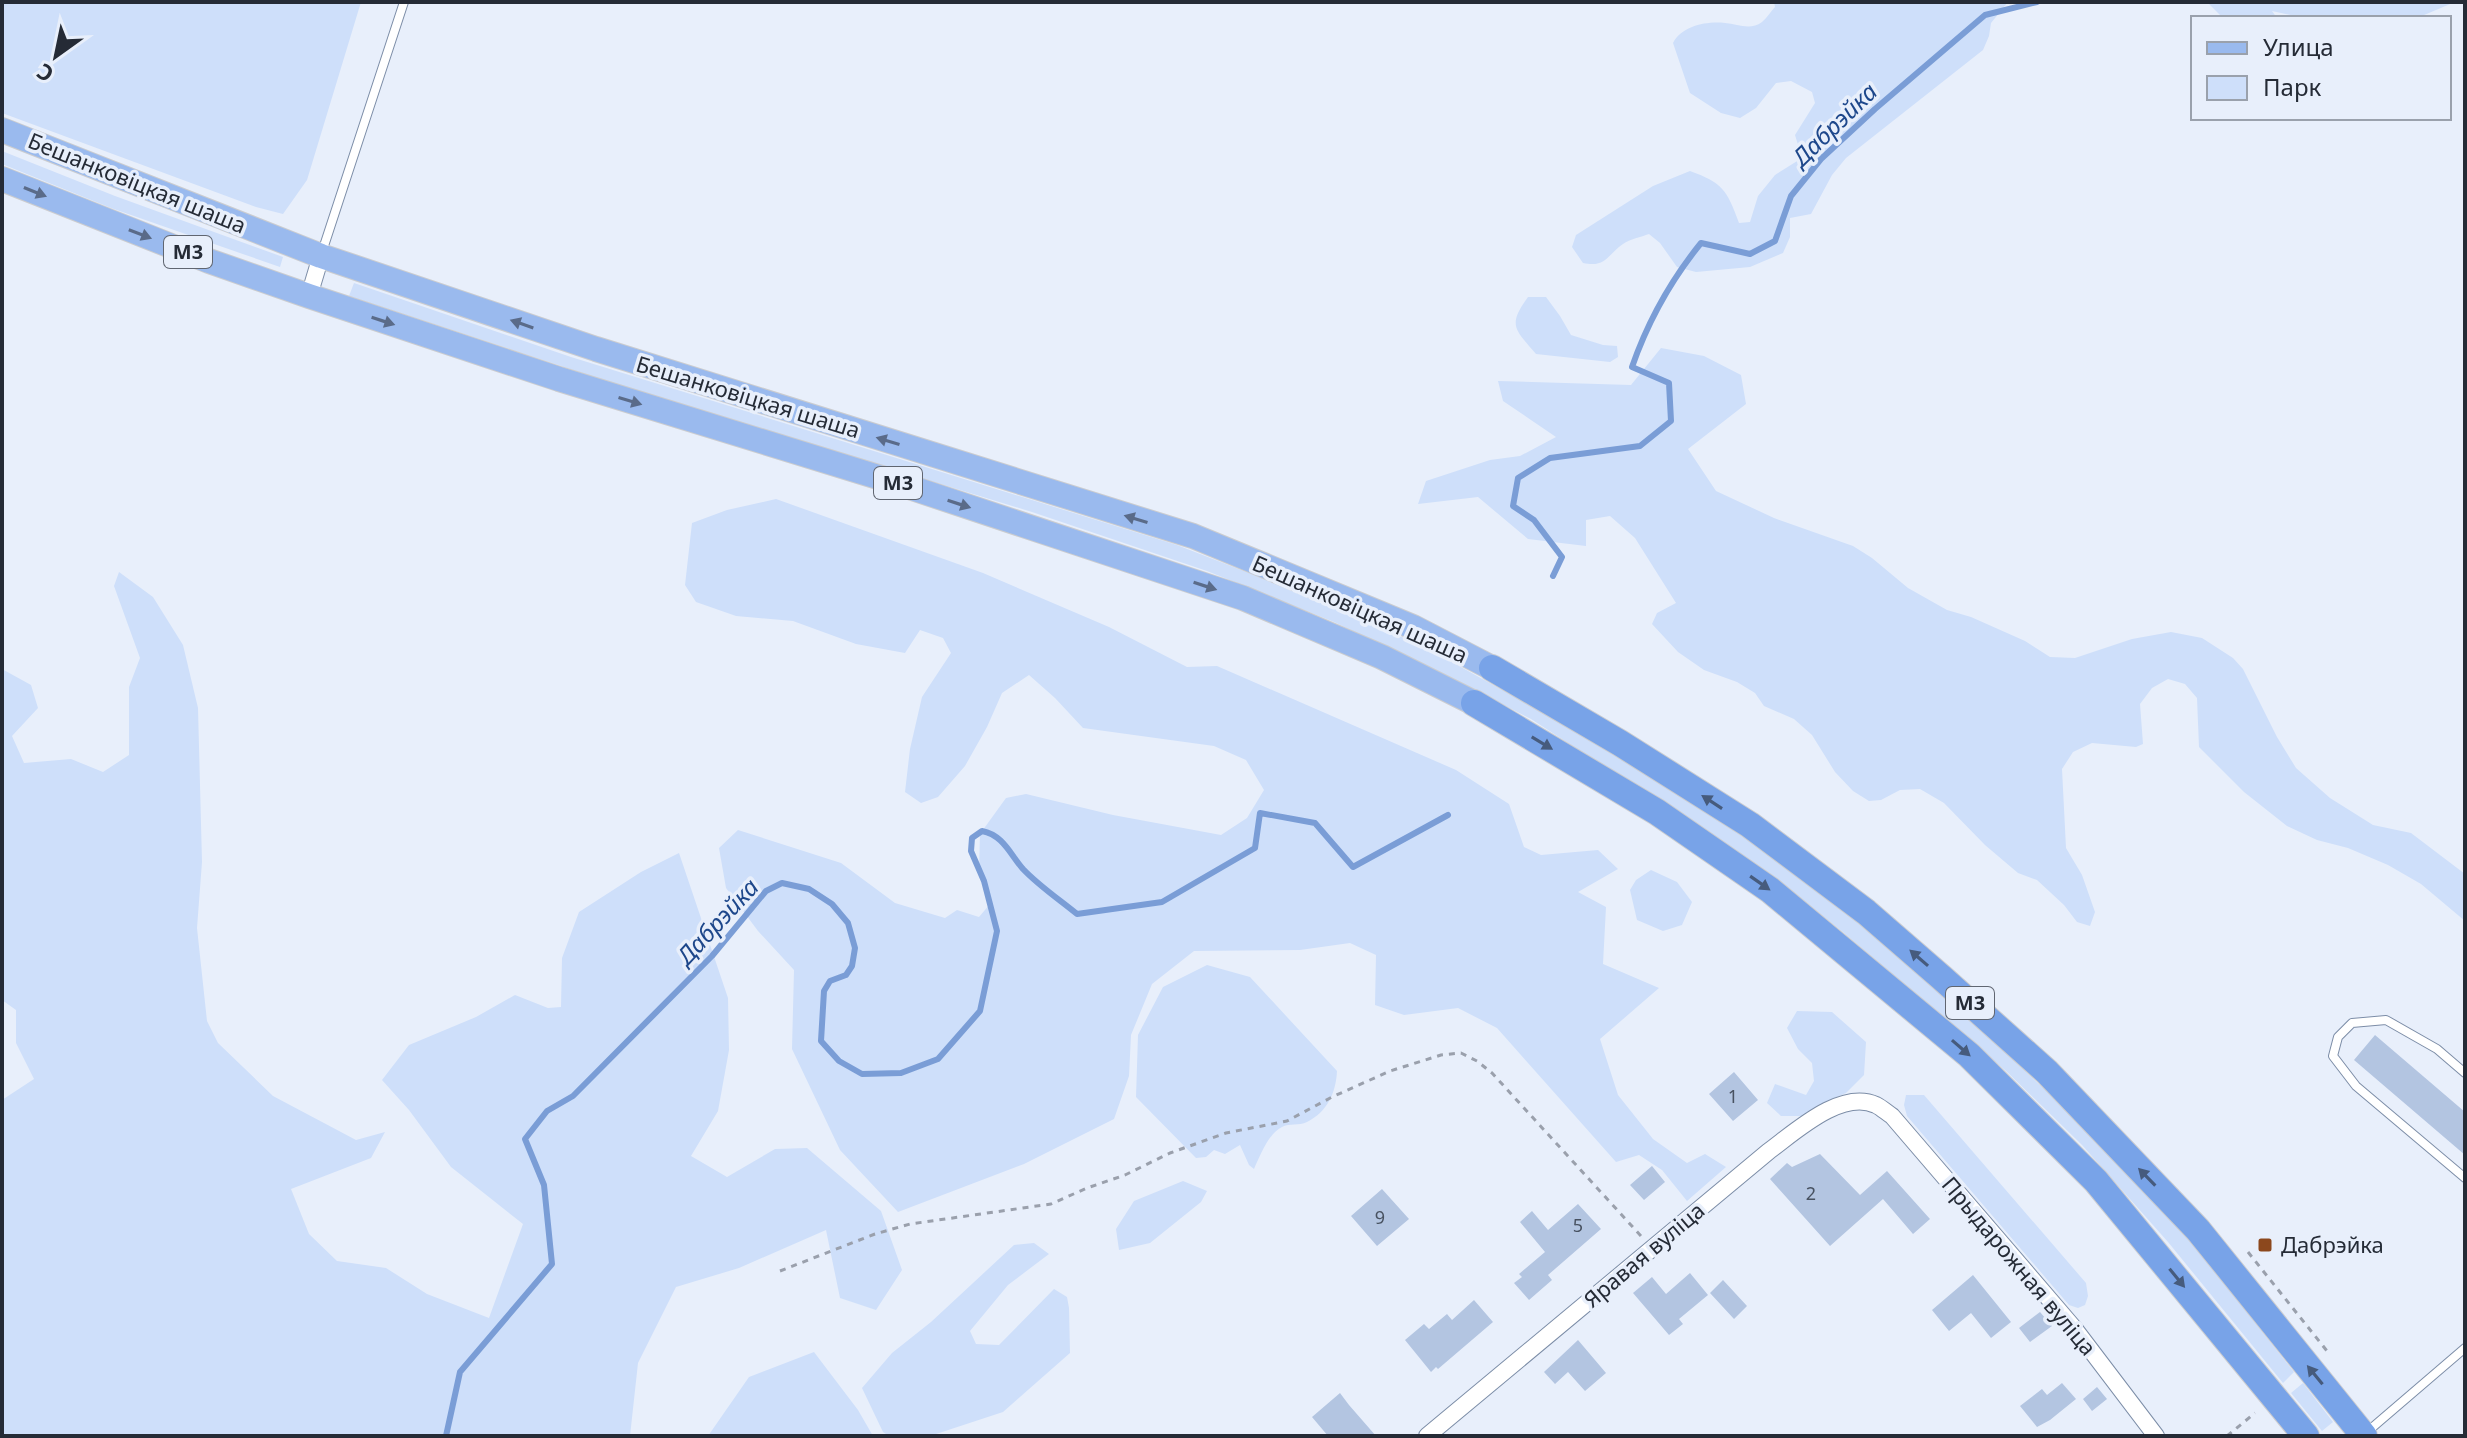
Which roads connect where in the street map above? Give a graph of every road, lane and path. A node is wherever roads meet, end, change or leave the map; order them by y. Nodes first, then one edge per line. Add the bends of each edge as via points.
1 (404, 2) edge
2 (2, 130) edge
3 (2, 179) edge
4 (321, 256) junction
5 (309, 296) junction
6 (1492, 668) joint
7 (1474, 703) joint
8 (2465, 1073) edge
9 (1875, 1104) joint
10 (2465, 1178) edge
11 (1652, 1248) junction
12 (780, 1271) dead end
13 (2465, 1348) edge
14 (2260, 1408) dead end
15 (1427, 1436) edge
16 (2156, 1436) edge
17 (2227, 1436) edge
18 (2306, 1436) edge
19 (2364, 1436) edge

1 - 4 lane
2 - 4 main road, Бешанковіцкая шаша / М3
3 -> 5 main road, Бешанковіцкая шаша / М3
4 - 5 street
6 -> 4 main road, Бешанковіцкая шаша / М3 via 1413,627 1193,536 596,349
5 -> 7 main road, Бешанковіцкая шаша / М3 via 1243,598
19 -> 6 highway, М3 via 2198,1230 2047,1072 1942,978 1866,912 1750,825
7 -> 18 highway, М3 via 1657,812 1770,890 1969,1055 2096,1181
8 - 10 lane via 2437,1049 2386,1020 2352,1023 2338,1037 2333,1056 2356,1086
9 - 11 street, Яравая вуліца via 1826,1110
9 - 16 street, Прыдарожная вуліца via 1892,1116 2064,1316
11 - 12 path via 1492,1073 1461,1053 1390,1071 1287,1121 1226,1133 1051,1204 910,1224
11 - 15 street, Яравая вуліца
13 - 19 lane
14 - 17 path

